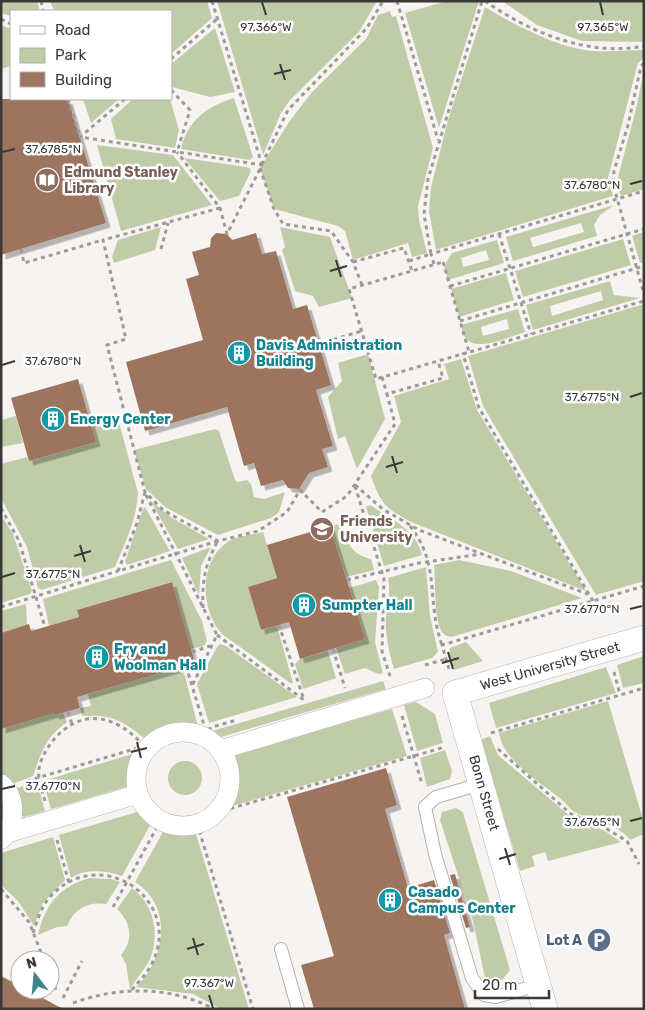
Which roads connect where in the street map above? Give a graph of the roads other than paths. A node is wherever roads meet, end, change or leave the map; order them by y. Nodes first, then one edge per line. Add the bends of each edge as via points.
1 (644, 638) edge
2 (425, 688) dead end
3 (455, 693) joint
4 (220, 750) junction
5 (481, 784) junction
6 (3, 785) edge
7 (138, 794) junction
8 (4, 836) edge
9 (281, 949) dead end
10 (538, 984) junction
11 (298, 1009) edge
12 (545, 1009) edge

1 - 3 street, West University Street
2 - 4 street
3 - 5 street, Bonn Street
4 - 7 street via 201,736 188,732 162,737 148,745 138,764
4 - 7 street via 230,775 228,789 215,813 197,823 179,825 161,820 146,809
5 - 10 street, Bonn Street
5 - 10 lane via 436,797 425,807 435,854 472,978 484,995 496,997
6 - 8 street via 11,798 13,810 12,822
7 - 8 street
9 - 11 lane
10 - 12 street, Bonn Street

